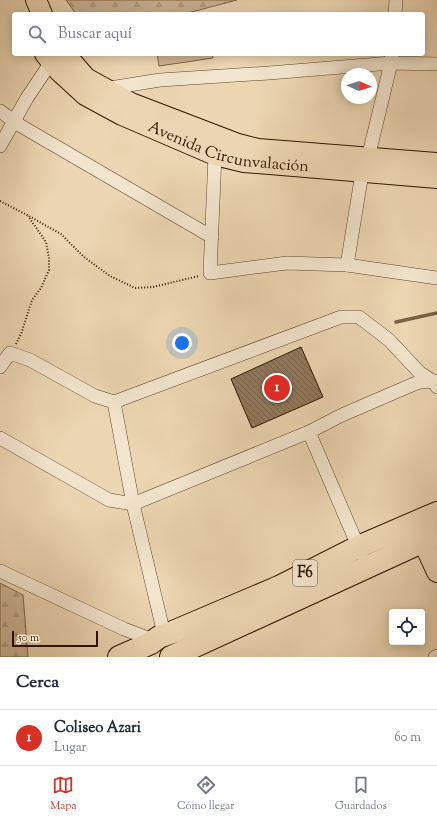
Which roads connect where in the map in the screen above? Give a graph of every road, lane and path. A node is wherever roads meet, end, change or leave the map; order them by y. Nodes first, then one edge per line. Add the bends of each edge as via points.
1 (21, 0) edge
2 (36, 0) edge
3 (396, 0) edge
4 (26, 12) edge
5 (41, 12) edge
6 (395, 12) edge
7 (54, 57) edge
8 (391, 59) edge
9 (437, 64) edge
10 (100, 95) junction
11 (0, 111) edge
12 (15, 122) junction
13 (0, 146) edge
14 (217, 146) junction
15 (437, 163) edge
16 (365, 165) junction
17 (437, 178) edge
18 (0, 201) edge
19 (27, 215) junction
20 (212, 237) junction
21 (347, 265) junction
22 (210, 273) junction
23 (437, 278) edge
24 (10, 353) junction
25 (0, 367) edge
26 (436, 383) edge
27 (114, 402) junction
28 (309, 432) junction
29 (0, 438) edge
30 (133, 504) junction
31 (437, 513) edge
32 (425, 533) edge
33 (358, 547) junction
34 (368, 567) junction
35 (0, 571) edge
36 (437, 572) edge
37 (159, 641) edge
38 (176, 654) edge
39 (119, 657) edge

1 - 4 main road
2 - 5 main road
3 - 6 street
7 - 10 main road, Avenida Circunvalación via 85,95
7 - 12 street
8 - 9 street
8 - 10 street via 283,72 160,80
8 - 16 street
10 - 14 main road, Avenida Circunvalación via 122,115
11 - 12 street
12 - 13 street
12 - 20 street
14 - 16 main road, Avenida Circunvalación via 244,162
14 - 20 street
15 - 16 main road, Avenida Circunvalación
16 - 17 main road, Avenida Circunvalación
16 - 21 street
18 - 19 path
19 - 22 path via 61,234 84,257 110,276 135,288 153,287
19 - 24 path via 46,242 49,270 32,300 21,334
20 - 22 street
21 - 22 street via 287,263
21 - 23 street
24 - 25 street
24 - 27 street via 30,360 95,396
26 - 27 street via 420,373 388,340 359,317 341,317
26 - 28 street via 414,384
27 - 30 street
28 - 30 street
28 - 33 street
29 - 30 street via 109,500
30 - 37 street
31 - 32 highway, F6
32 - 33 highway, F6
32 - 34 highway, F6
32 - 36 main road
33 - 34 street
33 - 37 highway, F6
34 - 38 highway, F6
35 - 37 street via 124,628
37 - 38 highway, F6 via 179,633 184,640 184,647
37 - 39 highway, F6

